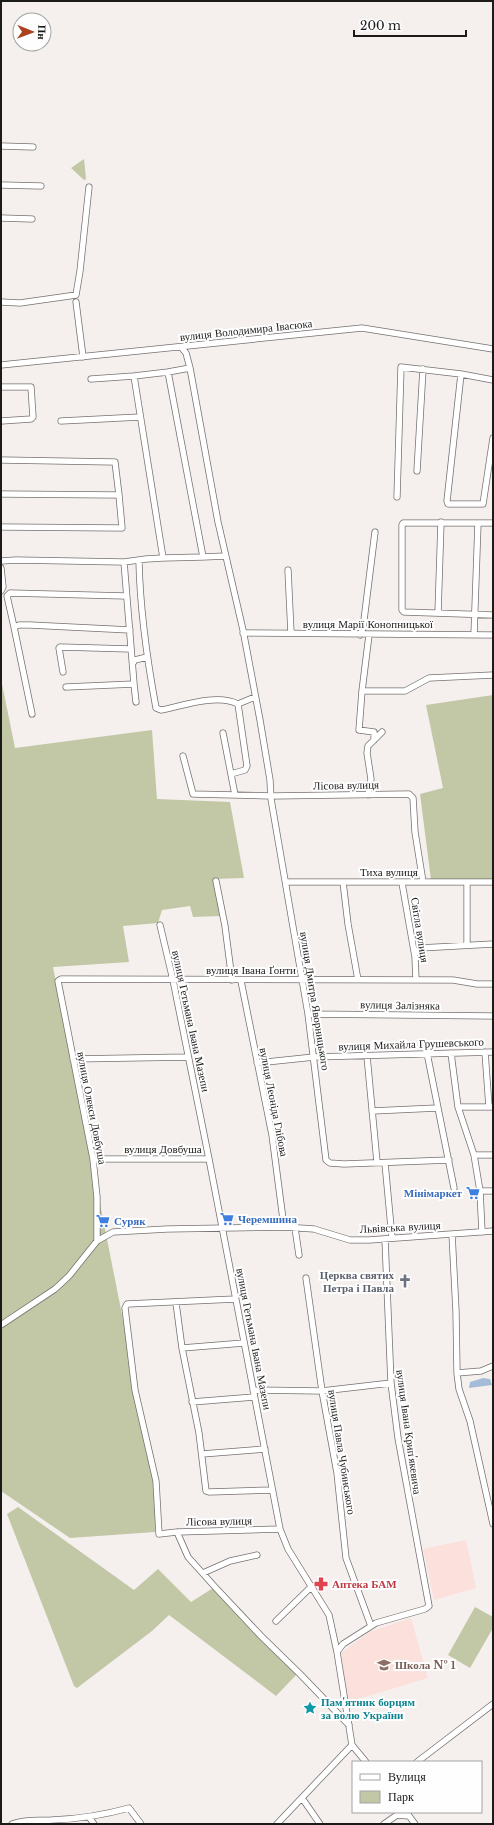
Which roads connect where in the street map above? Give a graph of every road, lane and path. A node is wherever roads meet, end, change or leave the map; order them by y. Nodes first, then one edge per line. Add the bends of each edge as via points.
1 (1, 146) edge
2 (33, 147) dead end
3 (1, 185) edge
4 (41, 186) dead end
5 (89, 187) dead end
6 (1, 218) edge
7 (32, 219) dead end
8 (1, 302) edge
9 (76, 302) dead end
10 (181, 347) junction
11 (493, 349) edge
12 (83, 357) junction
13 (1, 364) edge
14 (190, 368) junction
15 (423, 369) junction
16 (168, 372) junction
17 (461, 374) junction
18 (134, 376) junction
19 (91, 379) dead end
20 (493, 380) edge
21 (1, 387) edge
22 (140, 417) junction
23 (1, 421) edge
24 (61, 421) dead end
25 (493, 438) edge
26 (1, 460) edge
27 (417, 470) dead end
28 (1, 494) edge
29 (119, 495) junction
30 (397, 497) dead end
31 (441, 522) junction
32 (478, 523) junction
33 (493, 523) edge
34 (1, 527) edge
35 (375, 532) dead end
36 (225, 556) junction
37 (203, 557) junction
38 (163, 558) junction
39 (1, 561) edge
40 (139, 561) junction
41 (124, 562) junction
42 (1, 568) edge
43 (288, 570) dead end
44 (1, 591) edge
45 (126, 596) junction
46 (438, 613) junction
47 (474, 614) junction
48 (493, 615) edge
49 (14, 627) junction
50 (130, 630) junction
51 (243, 633) junction
52 (291, 633) junction
53 (360, 635) junction
54 (369, 635) junction
55 (474, 635) junction
56 (493, 636) edge
57 (131, 649) junction
58 (147, 657) junction
59 (133, 663) junction
60 (63, 672) dead end
61 (493, 676) edge
62 (134, 684) junction
63 (66, 687) dead end
64 (362, 691) junction
65 (255, 697) junction
66 (136, 702) dead end
67 (238, 704) junction
68 (32, 714) dead end
69 (382, 732) dead end
70 (223, 734) dead end
71 (374, 740) junction
72 (183, 756) dead end
73 (231, 774) junction
74 (235, 795) junction
75 (271, 795) junction
76 (368, 795) junction
77 (216, 881) dead end
78 (286, 882) junction
79 (343, 882) junction
80 (423, 882) junction
81 (467, 882) junction
82 (493, 882) edge
83 (402, 883) junction
84 (160, 925) dead end
85 (493, 944) edge
86 (467, 945) junction
87 (415, 957) junction
88 (173, 980) junction
89 (232, 980) junction
90 (358, 980) junction
91 (416, 980) junction
92 (58, 981) joint
93 (241, 981) junction
94 (302, 981) junction
95 (493, 984) edge
96 (308, 1014) junction
97 (493, 1016) edge
98 (485, 1052) junction
99 (493, 1052) edge
100 (427, 1053) junction
101 (451, 1053) junction
102 (367, 1056) junction
103 (188, 1057) junction
104 (314, 1057) junction
105 (73, 1060) junction
106 (257, 1063) junction
107 (458, 1107) junction
108 (491, 1107) edge
109 (437, 1108) junction
110 (372, 1111) junction
111 (474, 1155) junction
112 (493, 1155) edge
113 (93, 1159) junction
114 (209, 1159) junction
115 (449, 1160) junction
116 (377, 1162) junction
117 (385, 1163) junction
118 (454, 1188) dead end
119 (493, 1190) edge
120 (480, 1191) junction
121 (284, 1227) junction
122 (223, 1228) junction
123 (295, 1228) junction
124 (493, 1231) edge
125 (482, 1232) junction
126 (452, 1234) junction
127 (392, 1238) junction
128 (385, 1239) junction
129 (97, 1241) junction
130 (299, 1255) dead end
131 (306, 1278) dead end
132 (235, 1299) junction
133 (176, 1303) junction
134 (1, 1325) edge
135 (244, 1344) junction
136 (182, 1348) junction
137 (493, 1366) edge
138 (457, 1373) junction
139 (390, 1383) junction
140 (253, 1390) junction
141 (322, 1391) junction
142 (254, 1397) junction
143 (192, 1402) junction
144 (265, 1449) junction
145 (202, 1454) junction
146 (272, 1490) junction
147 (493, 1524) edge
148 (280, 1529) junction
149 (177, 1532) junction
150 (256, 1555) dead end
151 (203, 1573) junction
152 (312, 1586) junction
153 (276, 1621) dead end
154 (371, 1626) junction
155 (337, 1652) junction
156 (493, 1704) edge
157 (349, 1725) junction
158 (352, 1745) junction
159 (365, 1761) edge
160 (418, 1761) edge
161 (302, 1798) junction
162 (408, 1814) edge
163 (89, 1817) junction
164 (12, 1824) edge
165 (94, 1824) edge
166 (141, 1824) edge
167 (277, 1824) edge
168 (320, 1824) edge
169 (384, 1824) edge
170 (416, 1824) edge

1 - 2 street
3 - 4 street
5 - 8 street via 76,295 20,303
6 - 7 street
9 - 12 street
10 - 11 street, вулиця Володимира Івасюка via 362,328
10 - 12 street, вулиця Володимира Івасюка
10 - 14 street, вулиця Дмитра Яворницького via 186,353
12 - 13 street, вулиця Володимира Івасюка
14 - 16 street
14 - 36 street, вулиця Дмитра Яворницького
15 - 17 street
15 - 27 street
15 - 30 street via 401,369
16 - 18 street
16 - 37 street
17 - 20 street
17 - 25 street via 448,504 484,504
18 - 19 street
18 - 22 street
21 - 23 street via 32,387 34,417
22 - 24 street
22 - 38 street
26 - 29 street via 115,462
28 - 29 street
29 - 34 street via 122,528
31 - 32 street
31 - 46 street
31 - 46 street via 408,522 402,525 402,610
32 - 33 street
32 - 47 street
35 - 53 street
36 - 37 street
36 - 51 street, вулиця Дмитра Яворницького
37 - 38 street
38 - 40 street
39 - 41 street
40 - 41 street
40 - 58 street
41 - 45 street
42 - 44 street
43 - 52 street
45 - 49 street via 10,593 8,596
45 - 50 street
46 - 47 street
47 - 48 street
47 - 55 street
49 - 50 street via 30,625
49 - 68 street
50 - 57 street
51 - 52 street, вулиця Марії Конопницької
51 - 65 street, вулиця Дмитра Яворницького
52 - 53 street, вулиця Марії Конопницької
53 - 54 street, вулиця Марії Конопницької
54 - 55 street, вулиця Марії Конопницької
54 - 64 street
55 - 56 street, вулиця Марії Конопницької
57 - 59 street
57 - 60 street via 60,647
58 - 59 street
58 - 67 street via 158,710 217,700 228,700
59 - 62 street
61 - 64 street via 429,678 405,690
62 - 63 street
62 - 66 street
64 - 71 street via 360,730 374,732
65 - 67 street
65 - 75 street, вулиця Дмитра Яворницького
67 - 73 street via 247,766 245,770
69 - 71 street
70 - 73 street
71 - 76 street via 368,746 367,753 371,779
72 - 74 street, Лісова вулиця via 193,794
73 - 74 street
74 - 75 street, Лісова вулиця
75 - 76 street, Лісова вулиця
75 - 78 street, вулиця Дмитра Яворницького
76 - 80 street, Лісова вулиця via 409,794 413,798 415,832
77 - 89 street
78 - 79 street, Тиха вулиця
78 - 94 street, вулиця Дмитра Яворницького
79 - 83 street, Тиха вулиця
79 - 90 street
80 - 81 street, Тиха вулиця
80 - 83 street, Тиха вулиця
81 - 82 street, Тиха вулиця
81 - 86 street
83 - 87 street, Світла вулиця
84 - 88 street, вулиця Гетьмана Івана Мазепи
85 - 86 street
86 - 87 street via 420,948 416,951
87 - 91 street, Світла вулиця
88 - 89 street, вулиця Івана Ґонти
88 - 92 street, вулиця Івана Ґонти
88 - 103 street, вулиця Гетьмана Івана Мазепи
89 - 93 street, вулиця Івана Ґонти
90 - 91 street, вулиця Івана Ґонти
90 - 94 street, вулиця Івана Ґонти
91 - 95 street, вулиця Івана Ґонти via 462,980 477,984
92 - 105 street, вулиця Олекси Довбуша
93 - 94 street, вулиця Івана Ґонти
93 - 106 street, вулиця Леоніда Глібова
94 - 96 street, вулиця Дмитра Яворницького
96 - 97 street, вулиця Залізняка
96 - 104 street, вулиця Дмитра Яворницького
98 - 99 street, вулиця Михайла Грушевського
98 - 101 street, вулиця Михайла Грушевського
98 - 108 street
100 - 101 street, вулиця Михайла Грушевського
100 - 102 street, вулиця Михайла Грушевського
100 - 109 street
101 - 107 street
102 - 104 street, вулиця Михайла Грушевського
102 - 110 street
103 - 105 street
103 - 114 street, вулиця Гетьмана Івана Мазепи
104 - 106 street, вулиця Михайла Грушевського
104 - 116 street, вулиця Дмитра Яворницького via 326,1160 330,1163 344,1164
105 - 113 street, вулиця Олекси Довбуша
106 - 121 street, вулиця Леоніда Глібова via 272,1135
107 - 108 street
107 - 111 street
109 - 110 street
109 - 115 street
110 - 116 street
111 - 112 street
111 - 120 street
113 - 114 street, вулиця Довбуша
113 - 129 street, вулиця Олекси Довбуша via 97,1197
114 - 122 street, вулиця Гетьмана Івана Мазепи
115 - 117 street
115 - 118 street
116 - 117 street
117 - 127 street
119 - 120 street
120 - 125 street
121 - 122 street, Львівська вулиця
121 - 123 street, Львівська вулиця
122 - 129 street, Львівська вулиця via 113,1232
122 - 132 street, вулиця Гетьмана Івана Мазепи
123 - 128 street, Львівська вулиця via 314,1229 350,1240
123 - 130 street
124 - 125 street, Львівська вулиця
125 - 126 street, Львівська вулиця
126 - 127 street, Львівська вулиця
126 - 138 street
127 - 128 street, Львівська вулиця
128 - 139 street, вулиця Івана Крипʼякевича
129 - 134 street via 55,1289
131 - 141 street, вулиця Павла Чубинського
132 - 133 street
132 - 135 street, вулиця Гетьмана Івана Мазепи
133 - 136 street
133 - 149 street, Лісова вулиця via 127,1304 125,1308 135,1390 156,1481 159,1534
135 - 136 street
135 - 140 street, вулиця Гетьмана Івана Мазепи
136 - 143 street
137 - 138 street via 481,1371
138 - 147 street
139 - 141 street
139 - 154 street, вулиця Івана Крипʼякевича via 429,1606
140 - 141 street
140 - 142 street, вулиця Гетьмана Івана Мазепи
141 - 154 street, вулиця Павла Чубинського via 337,1473 346,1558
142 - 143 street
142 - 144 street, вулиця Гетьмана Івана Мазепи
143 - 145 street
144 - 145 street
144 - 146 street, вулиця Гетьмана Івана Мазепи
145 - 146 street via 205,1488 208,1492
146 - 148 street, вулиця Гетьмана Івана Мазепи
148 - 149 street, Лісова вулиця
148 - 152 street, вулиця Гетьмана Івана Мазепи via 288,1548
149 - 151 street via 184,1550
150 - 151 street via 230,1561
151 - 157 street
152 - 153 street
152 - 155 street, вулиця Гетьмана Івана Мазепи via 329,1615
154 - 155 street via 343,1644
155 - 157 street, вулиця Гетьмана Івана Мазепи
156 - 160 street
157 - 158 street, вулиця Гетьмана Івана Мазепи
158 - 159 street
158 - 161 street
161 - 167 street
161 - 168 street
162 - 169 street via 398,1815
162 - 170 street
163 - 164 street via 27,1820
163 - 165 street
163 - 166 street via 129,1808

